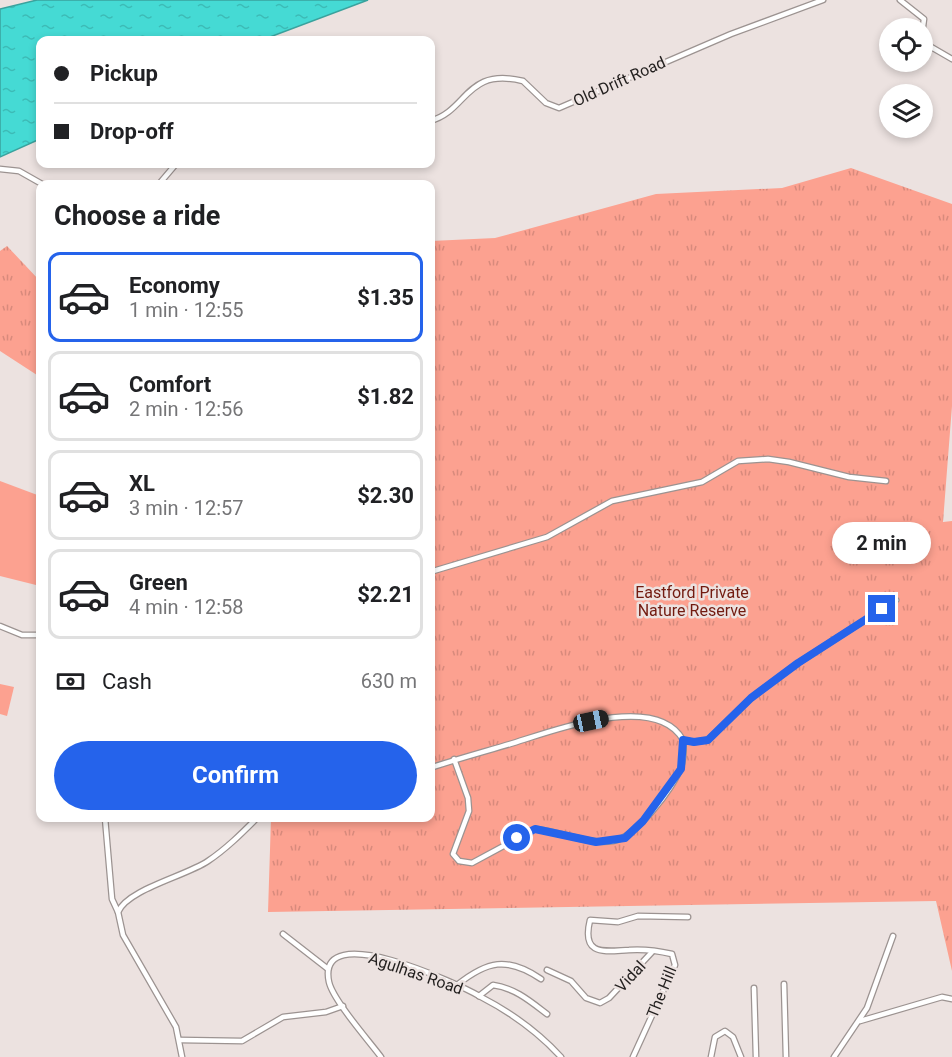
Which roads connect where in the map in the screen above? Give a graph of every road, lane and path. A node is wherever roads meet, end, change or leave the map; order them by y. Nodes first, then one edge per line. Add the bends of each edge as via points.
1 (823, 0) edge
2 (900, 0) edge
3 (924, 18) edge
4 (933, 48) edge
5 (952, 59) edge
6 (435, 119) edge
7 (173, 168) edge
8 (0, 169) edge
9 (162, 180) edge
10 (36, 181) edge
11 (886, 481) dead end
12 (435, 571) edge
13 (896, 600) dead end
14 (0, 626) edge
15 (36, 635) edge
16 (683, 740) junction
17 (454, 759) junction
18 (435, 766) edge
19 (105, 822) edge
20 (253, 822) edge
21 (118, 912) junction
22 (688, 917) dead end
23 (283, 934) dead end
24 (892, 936) dead end
25 (652, 952) junction
26 (328, 969) junction
27 (547, 970) dead end
28 (541, 979) dead end
29 (784, 984) dead end
30 (458, 985) junction
31 (754, 988) dead end
32 (479, 996) junction
33 (952, 999) edge
34 (343, 1006) junction
35 (547, 1014) dead end
36 (860, 1021) junction
37 (180, 1040) junction
38 (559, 1056) edge
39 (182, 1057) edge
40 (381, 1057) edge
41 (633, 1057) edge
42 (711, 1057) edge
43 (741, 1057) edge
44 (756, 1057) edge
45 (786, 1057) edge
46 (834, 1057) edge

1 - 6 street, Old Drift Road via 730,34 559,108 546,103 523,81 493,79 474,86
2 - 3 street
4 - 5 street
7 - 9 street
8 - 10 street via 19,171
11 - 12 street via 768,459 738,461 702,482 612,501 547,537
13 - 16 street via 751,698 708,740
14 - 15 street via 22,635
16 - 17 street via 677,730 662,722 613,717
16 - 17 street via 681,769 643,821 625,838 596,842 535,829 472,863 459,861 453,854 469,811
17 - 18 street
19 - 21 street via 112,899
20 - 21 street via 206,863 135,896
21 - 37 street via 121,930
22 - 25 street, The Hill via 590,920 587,931 596,950
23 - 26 street
24 - 36 street
25 - 27 street, Vidal via 600,1003 586,998 571,981
25 - 41 street, The Hill via 672,954 675,964
26 - 30 street, Agulhas Road via 335,958 356,953 388,959
26 - 34 street via 330,986
28 - 30 street via 528,970 492,964
29 - 45 street
30 - 32 street, Agulhas Road
31 - 44 street
32 - 35 street via 494,985 503,986
32 - 38 street, Agulhas Road via 543,1038
33 - 36 street via 942,996
34 - 37 street via 283,1017 242,1041
34 - 40 street
36 - 46 street
37 - 39 street
42 - 43 street via 716,1037 725,1031 733,1037

